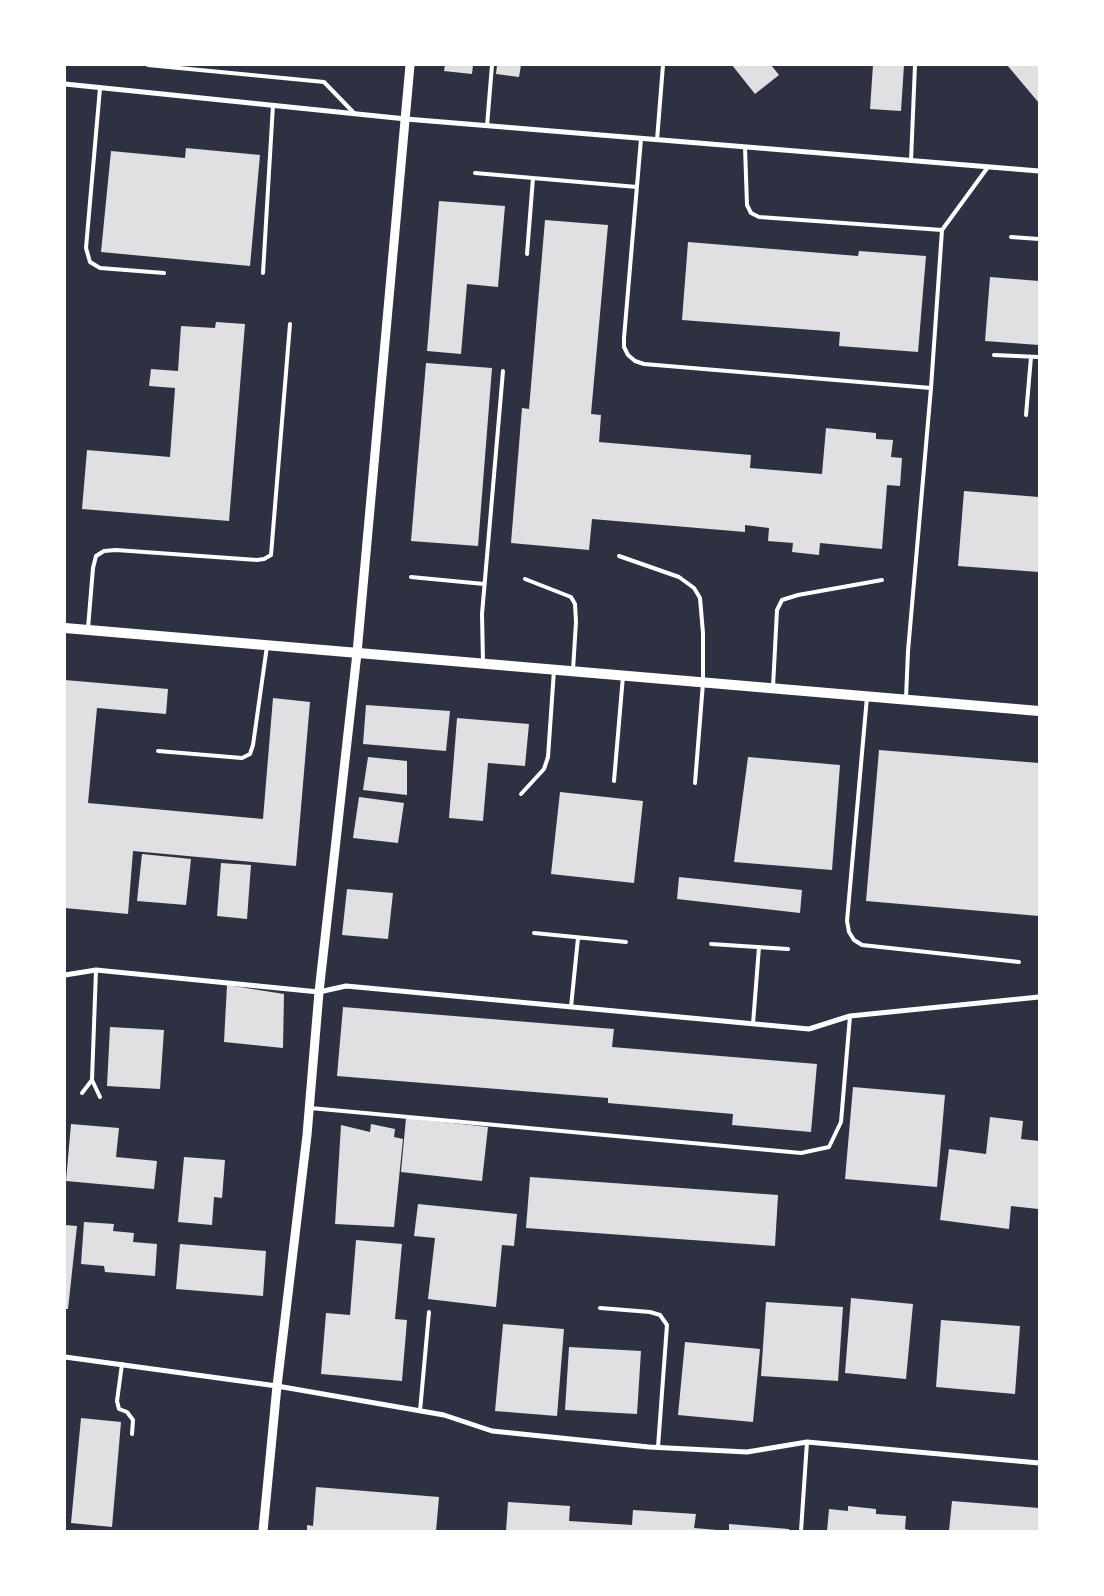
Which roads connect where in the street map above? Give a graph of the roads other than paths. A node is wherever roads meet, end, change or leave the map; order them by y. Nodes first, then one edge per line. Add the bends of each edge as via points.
1 (148, 65) edge
2 (410, 65) edge
3 (492, 65) edge
4 (663, 65) edge
5 (915, 65) edge
6 (65, 84) edge
7 (100, 88) junction
8 (273, 106) junction
9 (355, 114) junction
10 (406, 119) junction
11 (487, 126) junction
12 (641, 138) junction
13 (658, 140) junction
14 (744, 147) junction
15 (911, 161) junction
16 (988, 167) junction
17 (1039, 171) edge
18 (475, 173) dead end
19 (533, 178) junction
20 (637, 187) junction
21 (942, 230) junction
22 (1011, 237) dead end
23 (1039, 239) edge
24 (527, 254) dead end
25 (164, 273) dead end
26 (263, 273) dead end
27 (290, 324) dead end
28 (994, 354) dead end
29 (1031, 357) junction
30 (1039, 358) edge
31 (503, 371) dead end
32 (931, 388) junction
33 (1026, 416) dead end
34 (619, 556) dead end
35 (411, 577) dead end
36 (525, 579) dead end
37 (882, 580) dead end
38 (484, 584) junction
39 (65, 628) edge
40 (88, 630) junction
41 (266, 646) junction
42 (357, 653) junction
43 (483, 664) junction
44 (554, 670) junction
45 (573, 672) junction
46 (623, 676) junction
47 (703, 683) junction
48 (773, 689) junction
49 (867, 697) junction
50 (906, 700) junction
51 (1039, 711) edge
52 (158, 751) dead end
53 (614, 781) dead end
54 (695, 783) dead end
55 (521, 794) dead end
56 (534, 933) dead end
57 (578, 938) junction
58 (626, 942) dead end
59 (711, 944) dead end
60 (759, 947) junction
61 (788, 950) dead end
62 (1018, 962) dead end
63 (96, 970) junction
64 (65, 975) edge
65 (319, 992) junction
66 (1039, 997) edge
67 (571, 1007) junction
68 (850, 1016) junction
69 (753, 1024) junction
70 (92, 1080) junction
71 (82, 1093) dead end
72 (100, 1097) dead end
73 (310, 1108) junction
74 (600, 1308) dead end
75 (429, 1312) dead end
76 (65, 1357) edge
77 (122, 1364) junction
78 (277, 1386) junction
79 (420, 1411) junction
80 (132, 1434) dead end
81 (807, 1442) junction
82 (658, 1447) junction
83 (1039, 1463) edge
84 (263, 1531) edge
85 (801, 1531) edge

1 - 9 lane via 324,82
2 - 10 street
3 - 11 lane
4 - 13 lane
5 - 15 lane
6 - 7 street
7 - 8 street
7 - 25 lane via 86,248 90,262 100,268
8 - 9 street
8 - 26 lane
9 - 10 street
10 - 11 street
10 - 42 street
11 - 12 street
12 - 13 street
12 - 20 lane
13 - 14 street
14 - 15 street
14 - 21 lane via 747,205 750,212 759,217
15 - 16 street
16 - 17 street
16 - 21 lane
18 - 19 lane
19 - 20 lane
19 - 24 lane
20 - 32 lane via 624,338 624,347 635,361
21 - 32 lane
22 - 23 lane
27 - 40 lane via 271,555 257,560 104,551 96,556 93,568
28 - 29 lane
29 - 30 lane
29 - 33 lane
31 - 38 lane
32 - 50 lane
34 - 47 lane via 680,577 694,588 700,598
35 - 38 lane
36 - 45 lane via 571,597 575,604
37 - 48 lane via 782,600 777,610
38 - 43 lane
39 - 40 main road
40 - 41 main road
41 - 42 main road
41 - 52 lane via 254,745 250,754 242,758
42 - 43 main road
42 - 65 street
43 - 44 main road
44 - 45 main road
44 - 55 lane via 548,757 544,769
45 - 46 main road
46 - 47 main road
46 - 53 lane
47 - 48 main road
47 - 54 lane
48 - 49 main road
49 - 50 main road
49 - 62 lane via 847,921 849,932 862,945
50 - 51 main road
56 - 57 lane
57 - 58 lane
57 - 67 lane
59 - 60 lane
60 - 61 lane
60 - 69 lane
63 - 64 street
63 - 65 street
63 - 70 lane
65 - 67 street via 346,986
65 - 73 street
66 - 68 street
67 - 69 street
68 - 69 street via 809,1029
68 - 73 lane via 841,1122 829,1147 801,1153
70 - 71 lane
70 - 72 lane
73 - 78 street
74 - 82 lane via 650,1312 660,1315 667,1325
75 - 79 lane
76 - 77 street
77 - 78 street
77 - 80 lane via 117,1401 120,1409 127,1412 132,1420
78 - 79 street
78 - 84 street
79 - 82 street via 492,1430
81 - 82 street via 747,1452
81 - 83 street
81 - 85 lane

